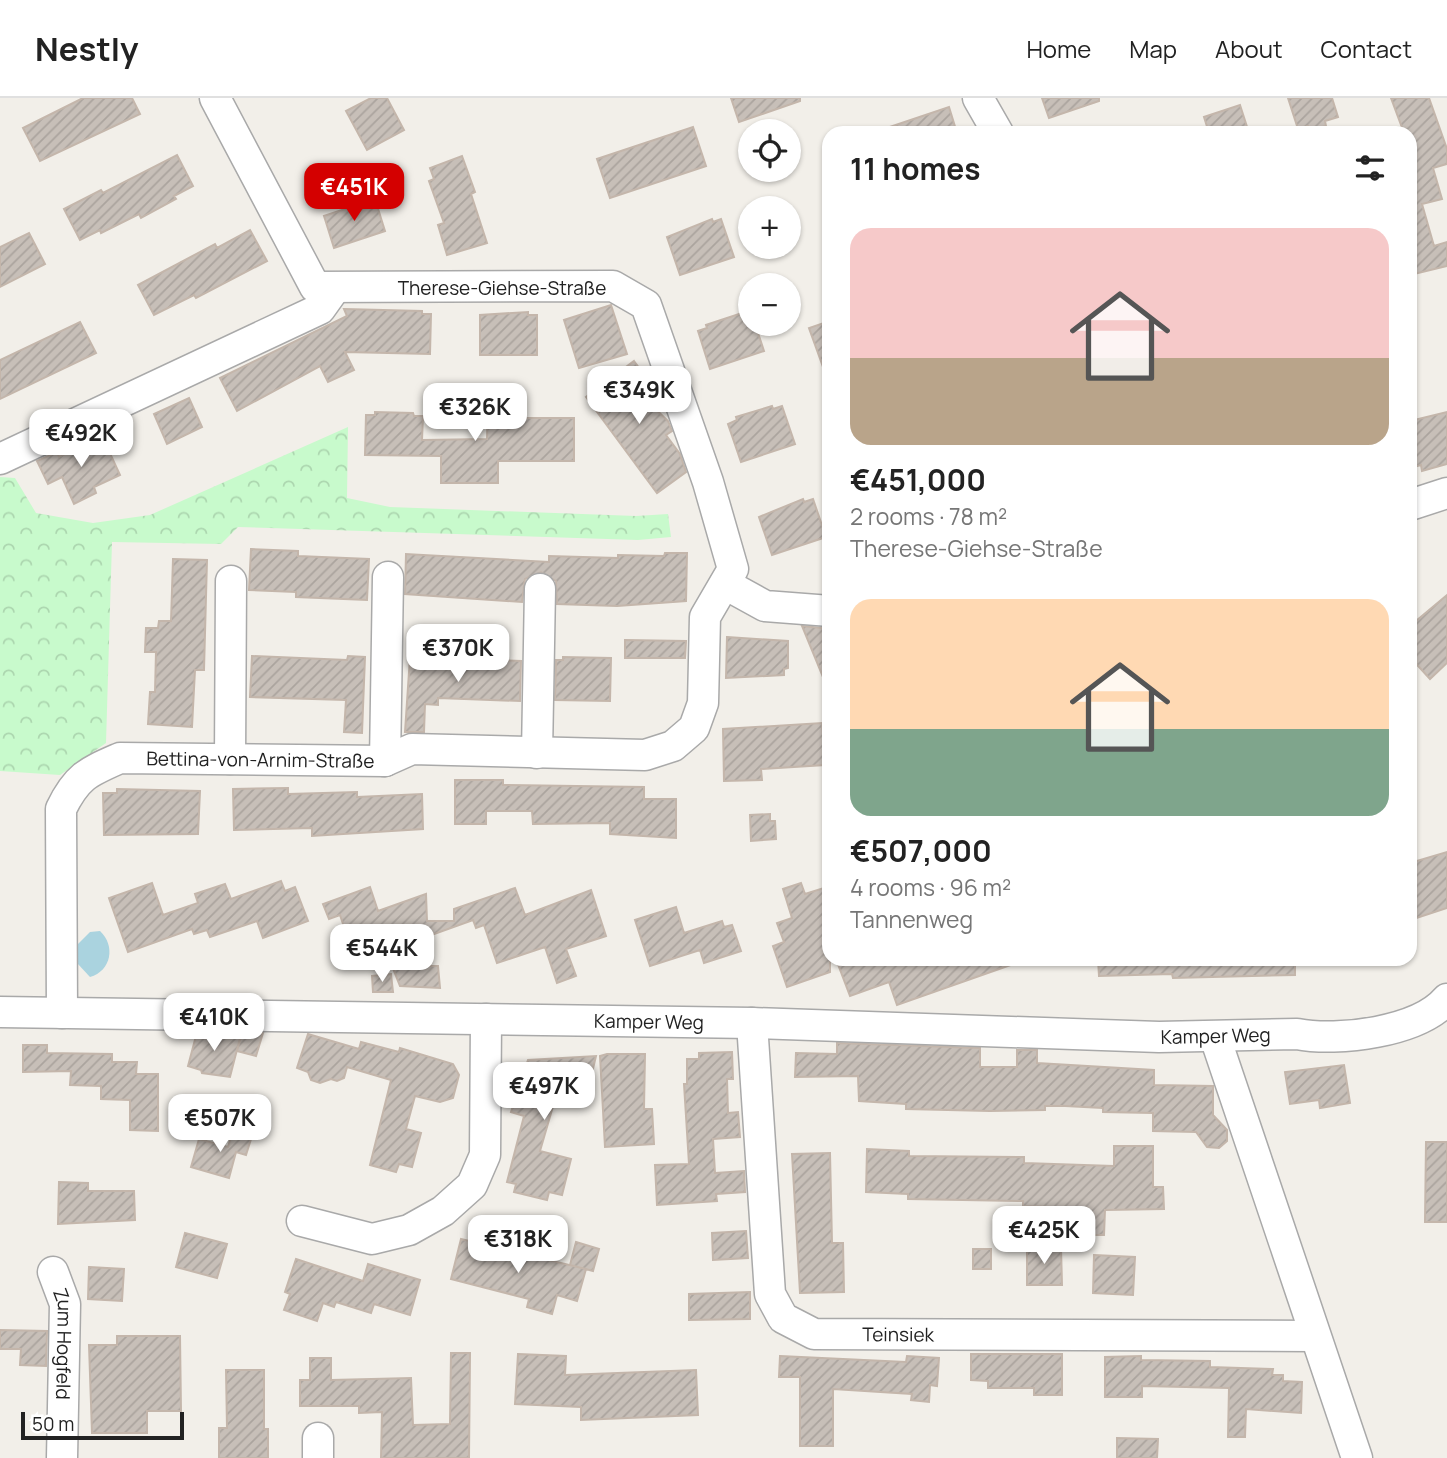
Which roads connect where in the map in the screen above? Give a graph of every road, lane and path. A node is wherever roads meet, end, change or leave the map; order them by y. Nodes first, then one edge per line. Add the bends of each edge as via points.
1 (215, 98) edge
2 (978, 98) edge
3 (994, 126) edge
4 (335, 288) junction
5 (0, 459) edge
6 (1447, 493) edge
7 (1417, 503) edge
8 (388, 577) dead end
9 (231, 581) dead end
10 (725, 584) junction
11 (540, 589) dead end
12 (822, 610) edge
13 (537, 753) junction
14 (230, 759) junction
15 (386, 761) junction
16 (1447, 992) edge
17 (1447, 999) edge
18 (0, 1012) edge
19 (62, 1013) junction
20 (486, 1019) junction
21 (752, 1023) junction
22 (1297, 1034) junction
23 (1216, 1037) junction
24 (302, 1221) dead end
25 (53, 1272) dead end
26 (1314, 1336) junction
27 (61, 1458) edge
28 (1357, 1458) edge

1 - 4 street, Therese-Giehse-Straße via 315,287
2 - 3 street
4 - 5 street via 320,309
4 - 10 street, Therese-Giehse-Straße via 612,286 646,305 722,525 733,569
6 - 7 street
8 - 15 street
9 - 14 street
10 - 12 street via 765,606
10 - 13 street, Bettina-von-Arnim-Straße via 705,617 703,703 694,729 673,746 645,755
11 - 13 street
13 - 15 street, Bettina-von-Arnim-Straße via 412,750
14 - 15 street, Bettina-von-Arnim-Straße
14 - 19 street, Bettina-von-Arnim-Straße via 120,758 87,772 71,788 61,809
16 - 22 street, Kamper Weg via 1389,1013
17 - 22 street, Kamper Weg via 1425,1017 1393,1027 1333,1037
18 - 19 street, Kamper Weg
19 - 20 street, Kamper Weg
20 - 21 street, Kamper Weg
20 - 24 street via 485,1155 472,1185 421,1224 372,1239
21 - 23 street, Kamper Weg
21 - 26 street, Teinsiek via 770,1294 783,1318 814,1334
22 - 23 street, Kamper Weg
23 - 26 street
25 - 27 street, Zum Hogfeld via 65,1304
26 - 28 street

